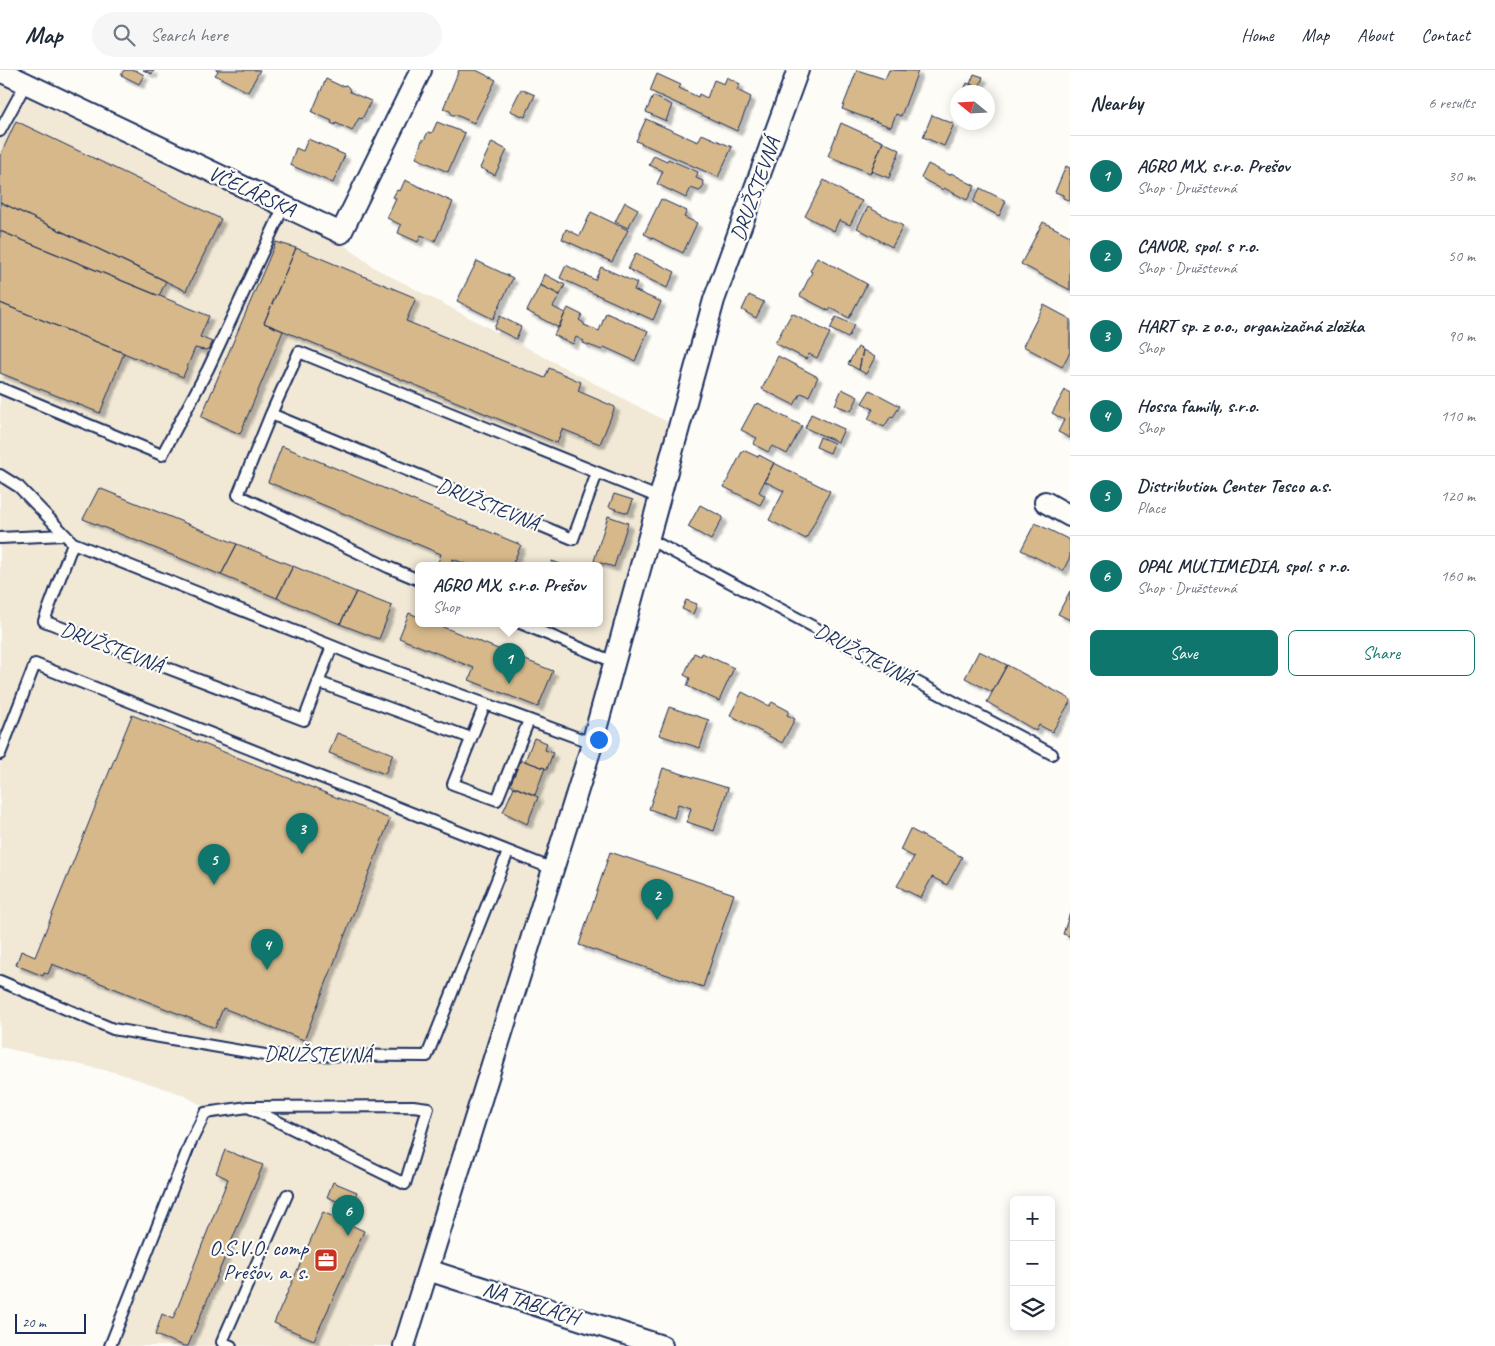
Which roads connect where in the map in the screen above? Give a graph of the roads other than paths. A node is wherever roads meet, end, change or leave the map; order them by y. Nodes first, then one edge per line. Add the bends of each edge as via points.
1 (421, 70) edge
2 (798, 70) edge
3 (0, 71) edge
4 (26, 84) junction
5 (0, 131) edge
6 (284, 206) junction
7 (0, 388) edge
8 (271, 414) junction
9 (597, 472) junction
10 (0, 474) edge
11 (660, 498) junction
12 (1045, 502) dead end
13 (1070, 516) edge
14 (64, 535) junction
15 (0, 538) edge
16 (649, 539) junction
17 (72, 543) junction
18 (415, 578) edge
19 (530, 627) edge
20 (332, 646) junction
21 (614, 662) junction
22 (318, 682) junction
23 (485, 704) junction
24 (530, 720) junction
25 (471, 738) junction
26 (592, 743) junction
27 (0, 754) edge
28 (1052, 754) dead end
29 (508, 852) junction
30 (553, 869) junction
31 (0, 981) edge
32 (248, 1107) junction
33 (287, 1195) dead end
34 (428, 1270) junction
35 (110, 1346) edge
36 (230, 1346) edge
37 (404, 1346) edge
38 (662, 1346) edge

1 - 6 street, VČELÁRSKA via 340,233
2 - 11 street, DRUŽSTEVNÁ via 714,300
3 - 4 street, VČELÁRSKA
4 - 5 lane
4 - 6 street, VČELÁRSKA
6 - 7 lane via 208,369 162,455
8 - 9 lane via 298,352
8 - 9 lane, DRUŽSTEVNÁ via 573,539
8 - 18 lane via 238,495
9 - 11 lane
10 - 14 lane via 19,487
11 - 16 street, DRUŽSTEVNÁ
12 - 13 street
14 - 15 lane
14 - 17 lane
16 - 21 street, DRUŽSTEVNÁ
16 - 28 lane, DRUŽSTEVNÁ
17 - 20 lane
17 - 22 lane, DRUŽSTEVNÁ via 44,621 304,720
19 - 21 lane
20 - 22 lane, DRUŽSTEVNÁ
20 - 23 lane
21 - 26 street, DRUŽSTEVNÁ
22 - 25 lane
23 - 24 lane
23 - 25 lane
24 - 25 lane via 497,800 453,784
24 - 26 lane
26 - 30 street, DRUŽSTEVNÁ
27 - 29 lane, DRUŽSTEVNÁ via 35,664
29 - 30 lane, DRUŽSTEVNÁ
29 - 31 lane, DRUŽSTEVNÁ via 427,1056 265,1055 113,1029
30 - 34 street, DRUŽSTEVNÁ
32 - 32 lane via 412,1106 428,1108 405,1184
32 - 35 lane via 205,1113
33 - 36 lane via 222,1342
34 - 37 street, DRUŽSTEVNÁ
34 - 38 street, NA TABLÁCH

